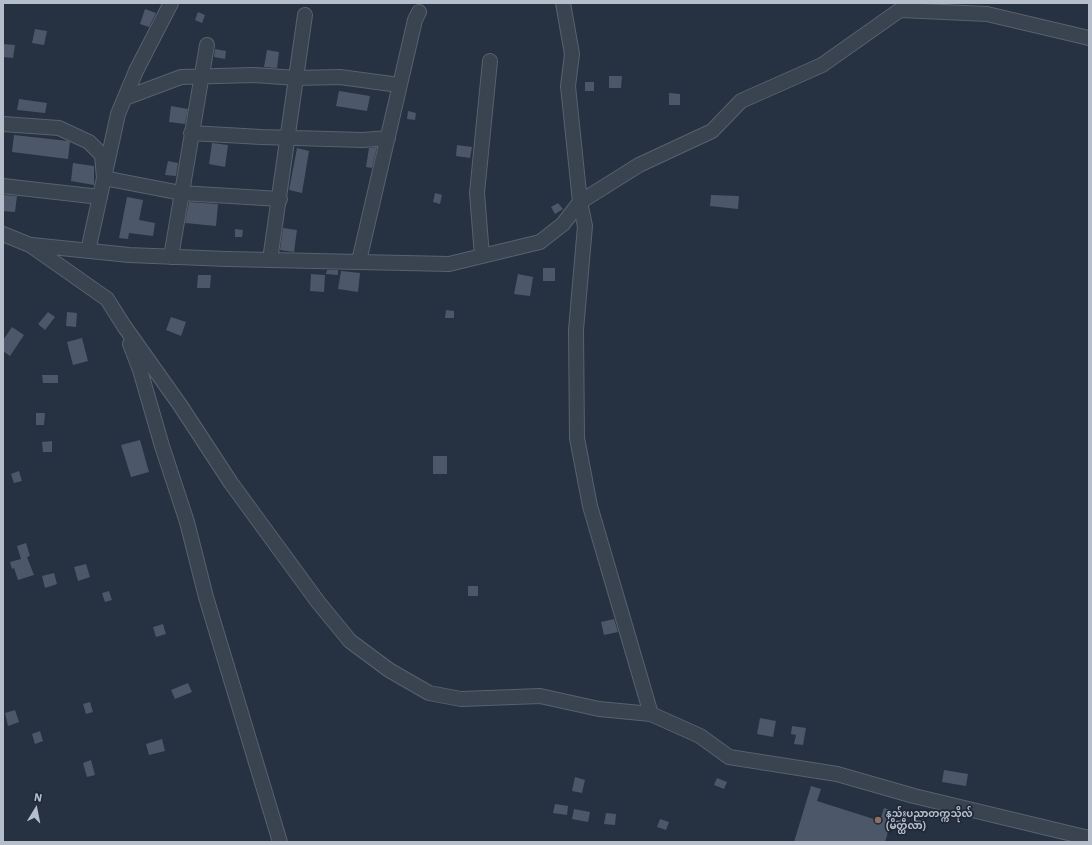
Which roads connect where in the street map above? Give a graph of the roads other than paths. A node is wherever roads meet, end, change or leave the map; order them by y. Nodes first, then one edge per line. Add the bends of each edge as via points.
1 (171, 3) edge
2 (563, 3) edge
3 (419, 12) dead end
4 (304, 15) dead end
5 (1089, 38) edge
6 (207, 45) dead end
7 (490, 61) dead end
8 (202, 77) junction
9 (296, 78) junction
10 (399, 85) junction
11 (125, 98) junction
12 (3, 124) edge
13 (191, 133) junction
14 (288, 137) junction
15 (388, 138) junction
16 (104, 178) junction
17 (3, 186) edge
18 (181, 193) junction
19 (100, 197) junction
20 (280, 199) junction
21 (580, 202) junction
22 (3, 234) edge
23 (30, 245) junction
24 (88, 250) junction
25 (482, 256) junction
26 (171, 257) junction
27 (270, 260) junction
28 (359, 261) junction
29 (124, 326) junction
30 (651, 714) junction
31 (1088, 835) edge
32 (280, 842) edge

1 - 11 street
2 - 21 street via 572,54 568,86
3 - 10 street
4 - 9 street
5 - 21 street via 987,14 900,10 822,65 740,101 712,130 639,165
6 - 8 street
7 - 25 street via 477,193
8 - 9 street via 254,75
8 - 11 street via 181,77
8 - 13 street
9 - 10 street via 340,77
9 - 14 street
10 - 15 street
11 - 16 street via 118,114
12 - 16 street via 59,128 90,142 102,155
13 - 14 street
13 - 18 street
14 - 15 street via 363,140
14 - 20 street
15 - 28 street
16 - 18 street
16 - 19 street
17 - 19 street
18 - 20 street
18 - 26 street
19 - 24 street
20 - 27 street
21 - 25 street via 563,224 540,242
21 - 30 street via 585,226 576,330 577,438 590,506
22 - 23 street
23 - 24 street
23 - 29 street via 107,300
24 - 26 street
25 - 28 street via 449,264
26 - 27 street
27 - 28 street
29 - 30 street via 231,483 318,602 350,641 389,670 429,693 461,699 540,696 599,709
29 - 32 street via 187,522 206,597
30 - 31 street via 700,736 730,757 837,774 914,796

